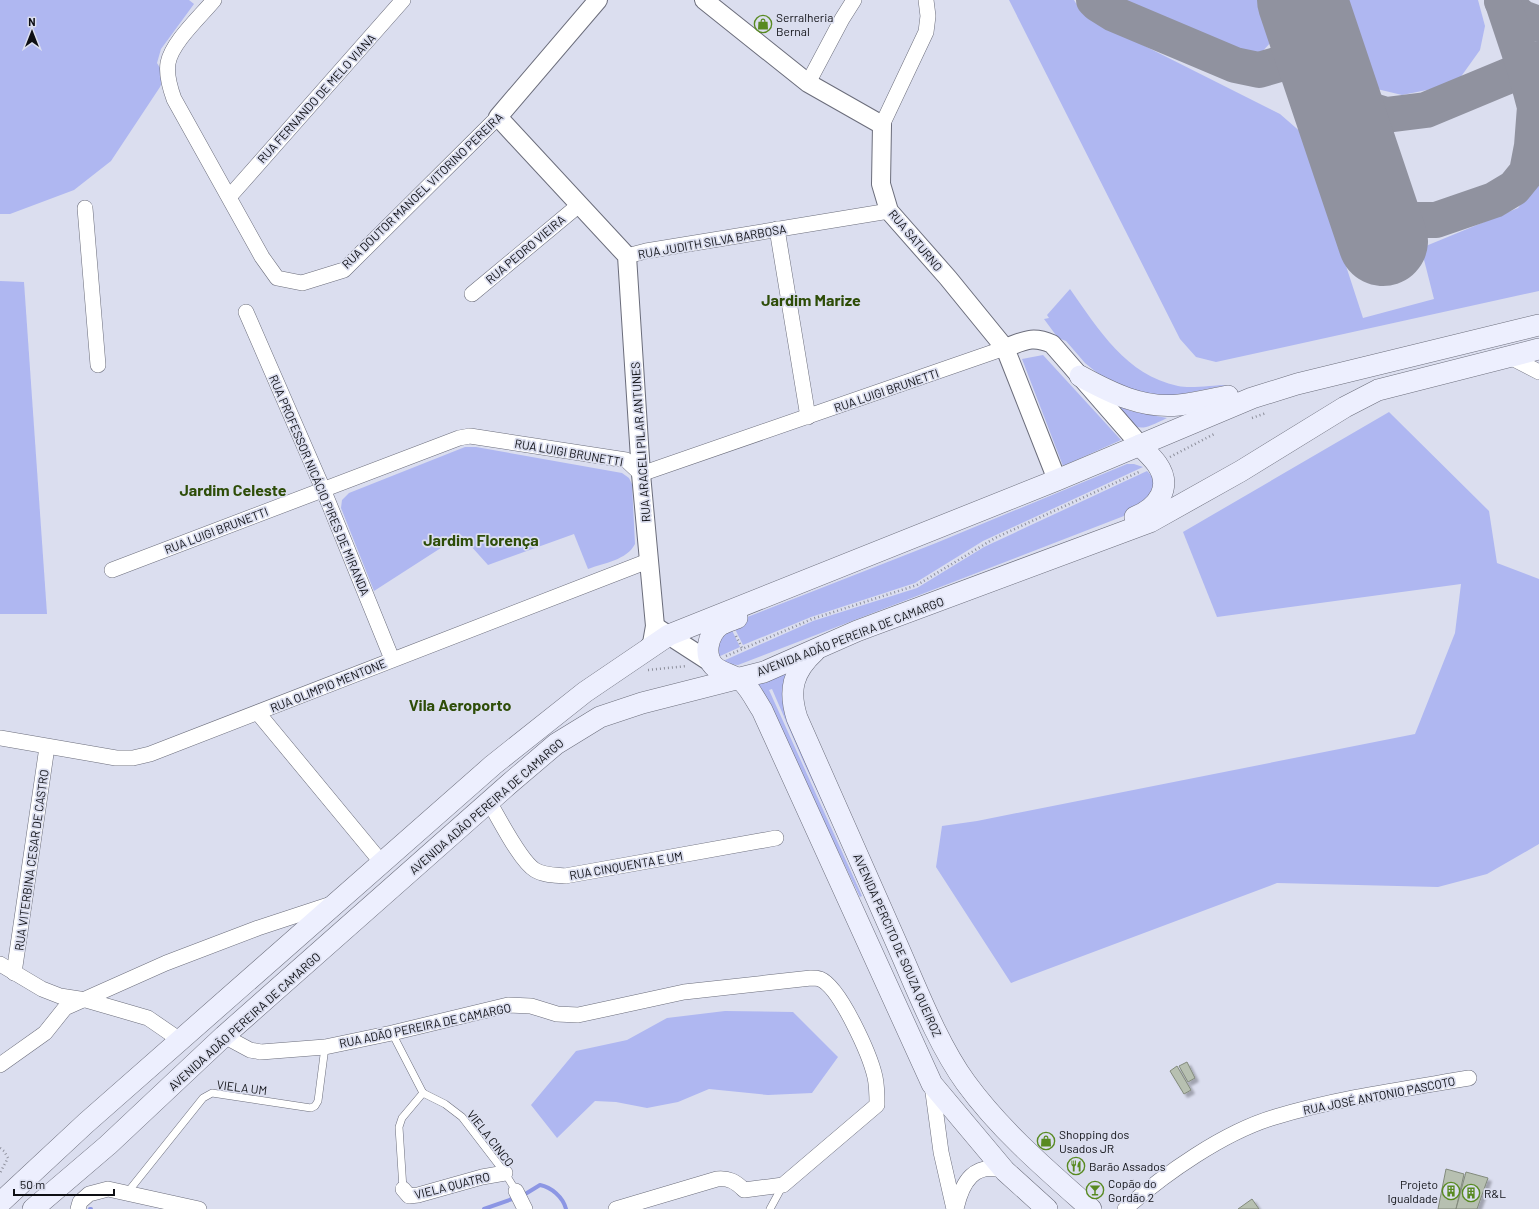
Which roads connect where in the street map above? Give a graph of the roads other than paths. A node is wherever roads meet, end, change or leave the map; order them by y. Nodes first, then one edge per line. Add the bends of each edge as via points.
1 (214, 0) edge
2 (403, 0) edge
3 (598, 0) edge
4 (704, 0) edge
5 (854, 0) edge
6 (927, 1) edge
7 (808, 84) junction
8 (498, 117) junction
9 (882, 125) junction
10 (230, 196) junction
11 (579, 205) junction
12 (85, 208) dead end
13 (889, 211) junction
14 (778, 230) junction
15 (627, 256) junction
16 (472, 294) dead end
17 (246, 312) dead end
18 (1539, 325) edge
19 (1033, 338) junction
20 (1005, 348) junction
21 (1539, 349) edge
22 (1539, 354) edge
23 (1508, 356) junction
24 (98, 365) dead end
25 (1014, 371) junction
26 (1537, 372) edge
27 (1080, 376) junction
28 (1298, 384) junction
29 (808, 418) junction
30 (1140, 445) junction
31 (1109, 458) junction
32 (1157, 464) junction
33 (641, 474) junction
34 (1057, 480) junction
35 (323, 489) junction
36 (1026, 492) junction
37 (648, 561) junction
38 (112, 570) dead end
39 (991, 581) junction
40 (662, 631) junction
41 (821, 646) junction
42 (392, 659) junction
43 (710, 662) junction
44 (737, 678) junction
45 (707, 686) junction
46 (760, 706) junction
47 (258, 713) junction
48 (0, 738) edge
49 (47, 747) junction
50 (489, 802) junction
51 (776, 838) dead end
52 (382, 863) junction
53 (340, 900) junction
54 (280, 921) junction
55 (292, 942) junction
56 (0, 964) edge
57 (14, 973) junction
58 (86, 1000) junction
59 (392, 1033) junction
60 (224, 1036) junction
61 (180, 1040) junction
62 (325, 1047) junction
63 (0, 1064) edge
64 (1469, 1078) dead end
65 (932, 1084) junction
66 (423, 1093) junction
67 (1005, 1171) junction
68 (504, 1172) junction
69 (783, 1185) junction
70 (402, 1189) joint
71 (516, 1191) joint
72 (127, 1193) junction
73 (0, 1203) edge
74 (33, 1209) edge
75 (78, 1209) edge
76 (199, 1209) edge
77 (525, 1209) edge
78 (616, 1209) edge
79 (770, 1209) edge
80 (955, 1209) edge
81 (1047, 1209) edge
82 (1091, 1209) edge
83 (1125, 1209) edge

1 - 10 street, RUA DOUTOR MANOEL VITORINO PEREIRA via 178,42 168,62 169,83 174,99
2 - 10 street, RUA FERNANDO DE MELO VIANA
3 - 8 street, RUA DOUTOR MANOEL VITORINO PEREIRA
4 - 7 street
5 - 7 street
6 - 9 street, RUA SATURNO via 926,32
7 - 9 street
8 - 10 street, RUA DOUTOR MANOEL VITORINO PEREIRA via 344,270 302,283 278,278 262,257
8 - 11 street, RUA JUDITH SILVA BARBOSA
9 - 13 street, RUA SATURNO via 881,184
11 - 15 street, RUA JUDITH SILVA BARBOSA
11 - 16 street, RUA PEDRO VIEIRA
12 - 24 street
13 - 14 street, RUA JUDITH SILVA BARBOSA
13 - 20 street, RUA SATURNO via 978,313
14 - 15 street, RUA JUDITH SILVA BARBOSA
14 - 29 street
15 - 33 street, RUA ARACELI PILAR ANTUNES
17 - 35 street, RUA PROFESSOR NICÁCIO PIRES DE MIRANDA
18 - 28 main road
19 - 20 street, RUA LUIGI BRUNETTI
19 - 25 street via 1014,356
19 - 27 street via 1052,344
20 - 25 street, RUA SATURNO
20 - 29 street, RUA LUIGI BRUNETTI
21 - 23 main road, AVENIDA ADÃO PEREIRA DE CAMARGO
22 - 26 street
23 - 26 street
23 - 39 main road, AVENIDA ADÃO PEREIRA DE CAMARGO via 1378,390 1150,522
25 - 34 street, RUA SATURNO
27 - 28 main road via 1129,400 1170,406
27 - 30 street
28 - 30 main road, AVENIDA ADÃO PEREIRA DE CAMARGO via 1221,409
29 - 33 street, RUA LUIGI BRUNETTI
30 - 31 main road, AVENIDA ADÃO PEREIRA DE CAMARGO
30 - 32 main road
31 - 32 main road via 1134,456
31 - 34 main road, AVENIDA ADÃO PEREIRA DE CAMARGO
32 - 39 main road via 1162,474 1161,497 1148,512 1038,556
33 - 35 street, RUA LUIGI BRUNETTI via 626,460 470,436
33 - 37 street, RUA ARACELI PILAR ANTUNES
34 - 36 main road, AVENIDA ADÃO PEREIRA DE CAMARGO
35 - 38 street, RUA LUIGI BRUNETTI
35 - 42 street, RUA PROFESSOR NICÁCIO PIRES DE MIRANDA
36 - 40 main road, AVENIDA ADÃO PEREIRA DE CAMARGO
36 - 43 main road via 964,527 720,625 708,645
37 - 40 street, RUA ARACELI PILAR ANTUNES
37 - 42 street, RUA OLIMPIO MENTONE
39 - 41 main road, AVENIDA ADÃO PEREIRA DE CAMARGO
40 - 43 street
40 - 52 main road, AVENIDA ADÃO PEREIRA DE CAMARGO via 646,652 585,692
41 - 44 main road, AVENIDA ADÃO PEREIRA DE CAMARGO via 764,672
41 - 82 main road, AVENIDA PERCITO DE SOUZA QUEIROZ via 804,661 796,674 792,691 795,712 946,1049 966,1082 989,1112 1017,1142
42 - 47 street, RUA OLIMPIO MENTONE
43 - 44 main road, AVENIDA PERCITO DE SOUZA QUEIROZ
44 - 45 main road, AVENIDA ADÃO PEREIRA DE CAMARGO
44 - 46 main road, AVENIDA PERCITO DE SOUZA QUEIROZ via 752,693
45 - 46 main road via 719,686 736,691
45 - 50 main road, AVENIDA ADÃO PEREIRA DE CAMARGO via 600,717 556,744
46 - 65 main road, AVENIDA PERCITO DE SOUZA QUEIROZ
47 - 49 street, RUA OLIMPIO MENTONE via 134,758 116,758
47 - 52 street
48 - 49 street, RUA OLIMPIO MENTONE
49 - 57 street, RUA VITERBINA CESAR DE CASTRO
50 - 51 street, RUA CINQUENTA E UM via 523,858 534,870 549,875 565,876
50 - 60 main road, AVENIDA ADÃO PEREIRA DE CAMARGO
52 - 53 main road, AVENIDA ADÃO PEREIRA DE CAMARGO
53 - 54 street
53 - 55 main road, AVENIDA ADÃO PEREIRA DE CAMARGO
54 - 55 street via 291,925 294,930
54 - 58 street via 166,963
55 - 61 main road, AVENIDA ADÃO PEREIRA DE CAMARGO
56 - 57 street
57 - 58 street via 60,996
58 - 61 street via 148,1018
58 - 63 street via 65,1008 45,1033
59 - 62 street, RUA ADÃO PEREIRA DE CAMARGO
59 - 66 lane
59 - 69 street, RUA ADÃO PEREIRA DE CAMARGO via 508,1005 531,1006 557,1014 578,1015 684,992 820,978 839,999 864,1043 875,1078 877,1105
60 - 62 street, RUA ADÃO PEREIRA DE CAMARGO via 250,1050 261,1052
60 - 74 main road, AVENIDA ADÃO PEREIRA DE CAMARGO via 108,1145
61 - 73 main road, AVENIDA ADÃO PEREIRA DE CAMARGO
62 - 72 lane, VIELA UM via 318,1101 315,1106 311,1108 212,1093 203,1098
64 - 83 street, RUA JOSÉ ANTONIO PASCOTO via 1345,1100 1274,1117 1238,1132 1179,1166
65 - 67 main road, AVENIDA PERCITO DE SOUZA QUEIROZ
65 - 80 street via 941,1152
66 - 68 lane, VIELA CINCO via 445,1104 462,1117
66 - 70 lane via 402,1118 399,1127
67 - 80 street via 987,1168 969,1177
67 - 81 main road, AVENIDA PERCITO DE SOUZA QUEIROZ
68 - 70 street, VIELA QUATRO via 418,1195 409,1196
68 - 71 lane, VIELA CINCO
69 - 78 street via 744,1190 738,1183 727,1178 717,1179
69 - 79 lane
71 - 77 street
72 - 75 street via 108,1189 89,1194 80,1202
72 - 76 street

